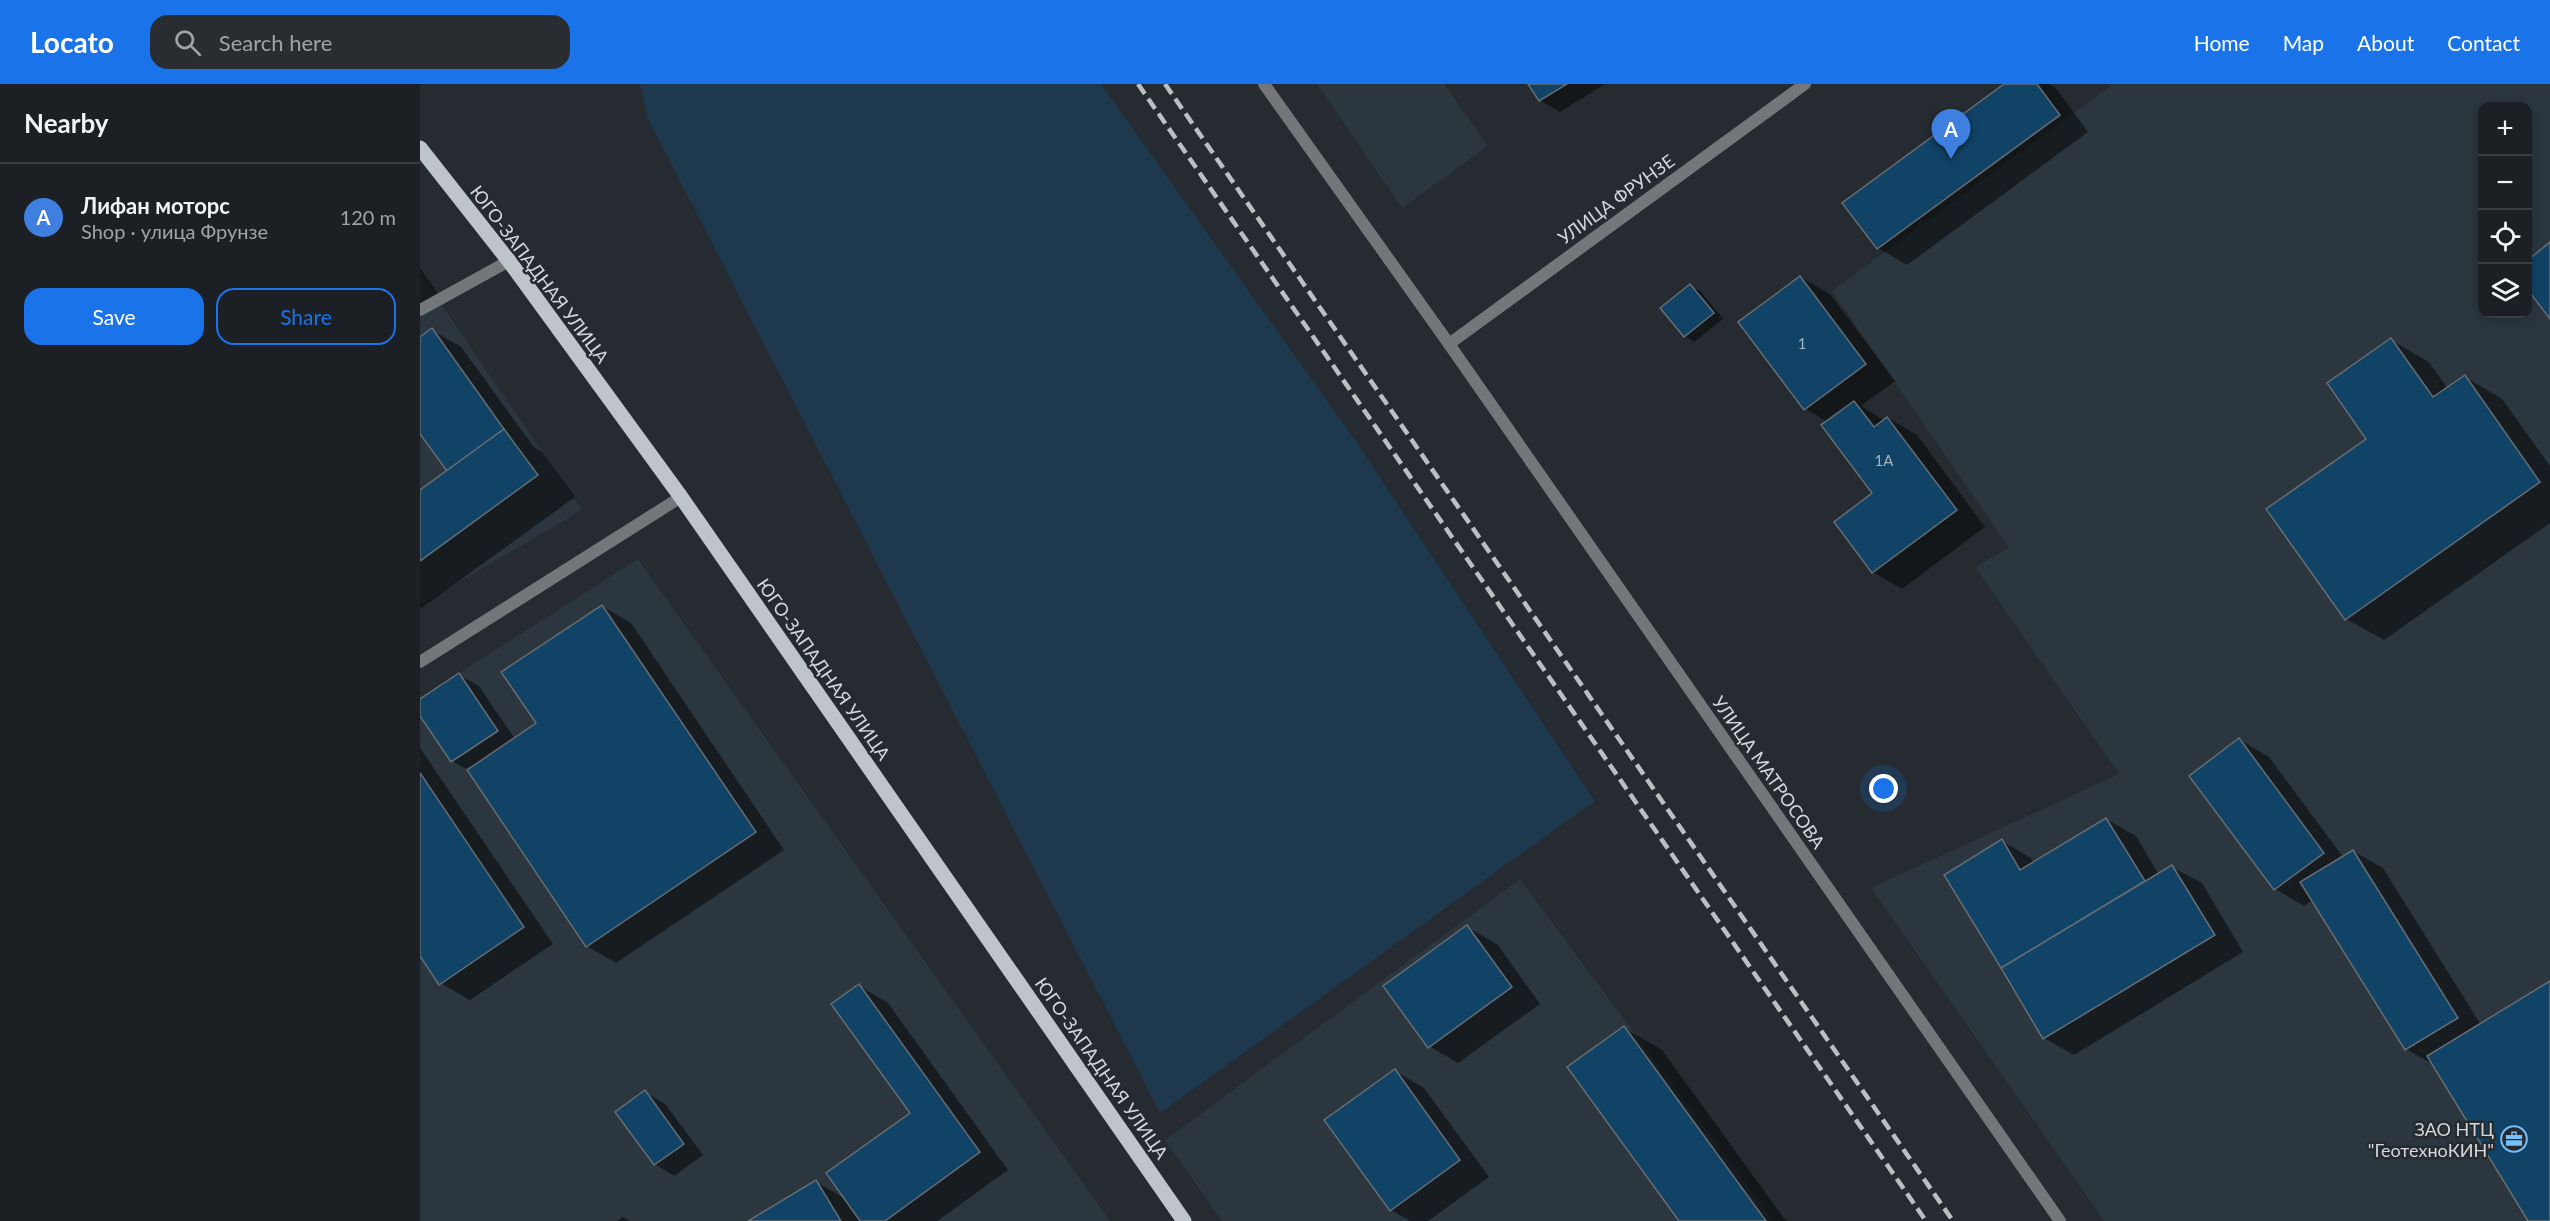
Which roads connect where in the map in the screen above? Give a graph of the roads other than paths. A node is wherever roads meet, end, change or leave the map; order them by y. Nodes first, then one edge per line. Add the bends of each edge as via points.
1 (1264, 84) edge
2 (1805, 84) edge
3 (420, 148) edge
4 (509, 261) junction
5 (420, 310) edge
6 (1449, 344) junction
7 (681, 497) junction
8 (420, 662) edge
9 (1184, 1221) edge
10 (2060, 1221) edge

1 - 6 street, УЛИЦА МАТРОСОВА
2 - 6 street, УЛИЦА ФРУНЗЕ
3 - 4 main road, ЮГО-ЗАПАДНАЯ УЛИЦА
4 - 5 street
4 - 7 main road, ЮГО-ЗАПАДНАЯ УЛИЦА
6 - 10 street, УЛИЦА МАТРОСОВА
7 - 8 street
7 - 9 main road, ЮГО-ЗАПАДНАЯ УЛИЦА

